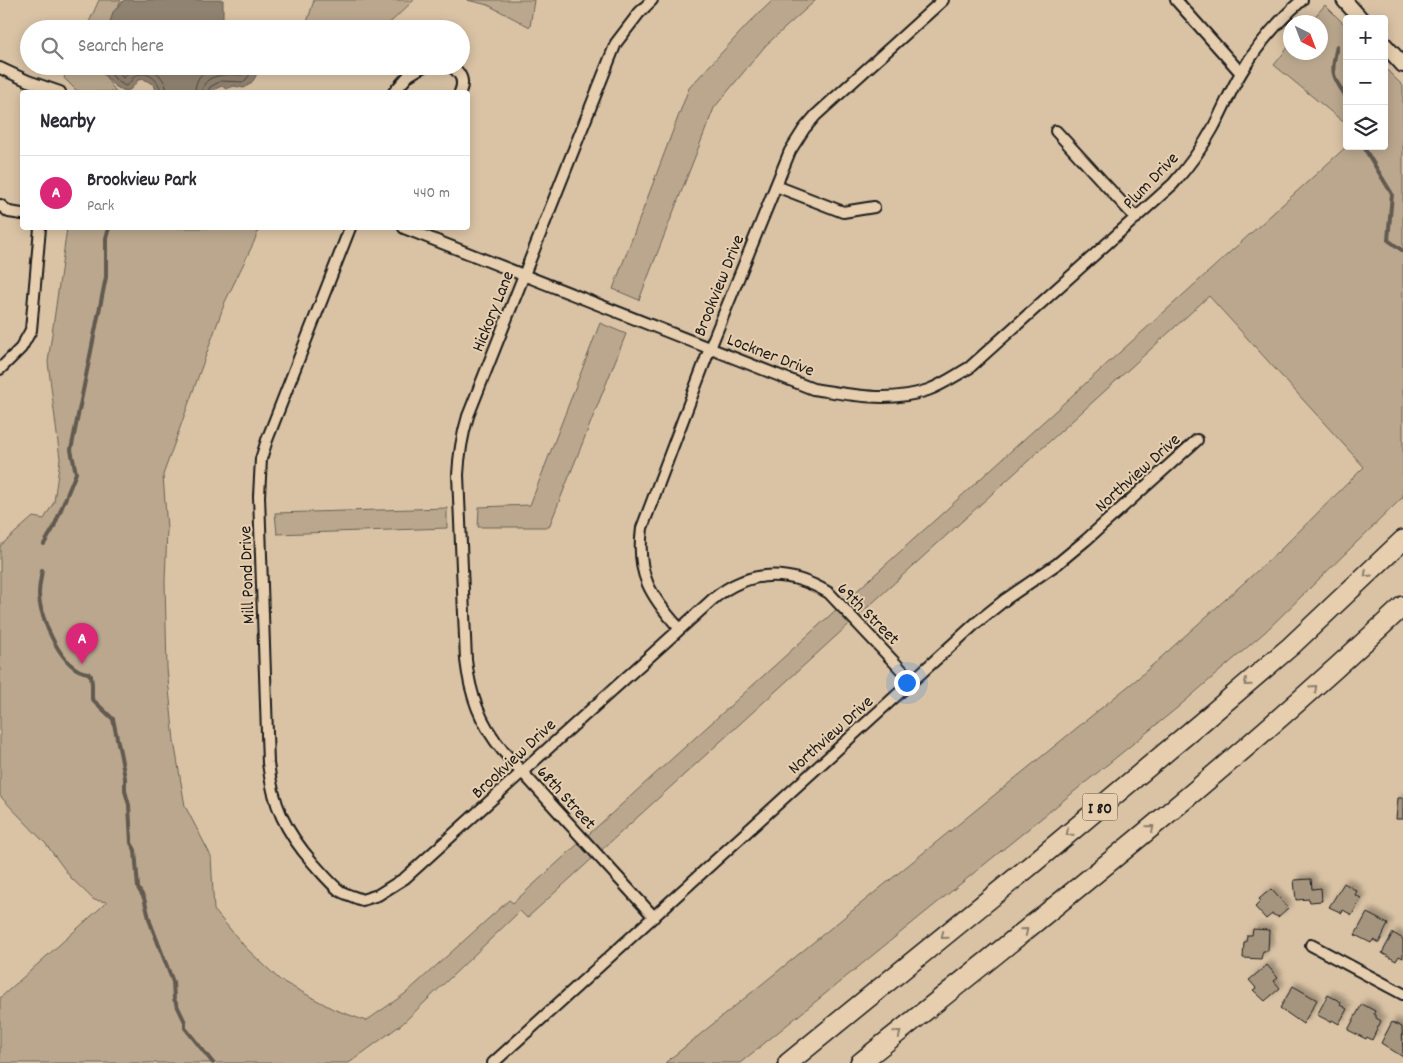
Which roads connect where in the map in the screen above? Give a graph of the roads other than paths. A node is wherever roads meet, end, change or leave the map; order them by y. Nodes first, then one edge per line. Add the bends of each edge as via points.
1 (652, 0) edge
2 (943, 0) edge
3 (1176, 0) edge
4 (1302, 0) edge
5 (1344, 0) edge
6 (1357, 15) edge
7 (1388, 48) edge
8 (1403, 65) edge
9 (0, 68) edge
10 (1241, 73) junction
11 (409, 75) edge
12 (460, 75) edge
13 (54, 90) edge
14 (396, 90) edge
15 (461, 90) edge
16 (1056, 131) dead end
17 (776, 186) junction
18 (0, 205) edge
19 (874, 207) dead end
20 (20, 214) edge
21 (1136, 218) junction
22 (40, 230) edge
23 (349, 230) edge
24 (409, 230) edge
25 (524, 274) junction
26 (710, 348) junction
27 (986, 353) joint
28 (0, 369) edge
29 (1196, 440) dead end
30 (1403, 540) edge
31 (713, 599) joint
32 (1403, 606) edge
33 (680, 629) junction
34 (466, 660) joint
35 (912, 681) junction
36 (522, 772) junction
37 (362, 900) joint
38 (654, 917) junction
39 (1311, 945) dead end
40 (1403, 994) edge
41 (493, 1063) edge
42 (788, 1063) edge
43 (860, 1063) edge

1 - 25 street, Hickory Lane via 616,42
2 - 17 street, Brookview Drive via 816,115 790,151
3 - 10 street
4 - 10 street, Plum Drive via 1264,40
5 - 6 street
7 - 8 street
9 - 13 street
10 - 21 street, Plum Drive via 1213,128 1191,162 1173,184
11 - 14 street
12 - 15 street
16 - 21 street
17 - 19 street via 843,212
17 - 26 street, Brookview Drive
18 - 20 street via 9,212
21 - 27 street, Plum Drive
22 - 28 street via 31,330 21,348
23 - 37 street, Mill Pond Drive via 267,440 261,459 259,509 268,763 272,791 283,823 305,854 341,891
24 - 25 street, Lockner Drive
25 - 26 street, Lockner Drive
25 - 34 street, Hickory Lane via 468,416 458,455
26 - 27 street, Lockner Drive via 813,388 862,397 904,396 930,389 969,368
26 - 33 street, Brookview Drive via 646,513 640,545 640,561 651,593
29 - 35 street, Northview Drive via 1086,540 1006,598
30 -> 42 highway, I 80 via 1291,646 1203,721
31 - 33 street, Brookview Drive
31 - 35 street, 69th Street via 733,585 765,576 799,578 815,584 830,593
43 -> 32 highway via 1092,878 1231,761
33 - 36 street, Brookview Drive
34 - 36 street, 68th Street via 470,688 482,720 492,738
35 - 38 street, Northview Drive
36 - 37 street, Brookview Drive via 406,878 378,895
36 - 38 street, 68th Street
38 - 41 street, Northview Drive
39 - 40 street

